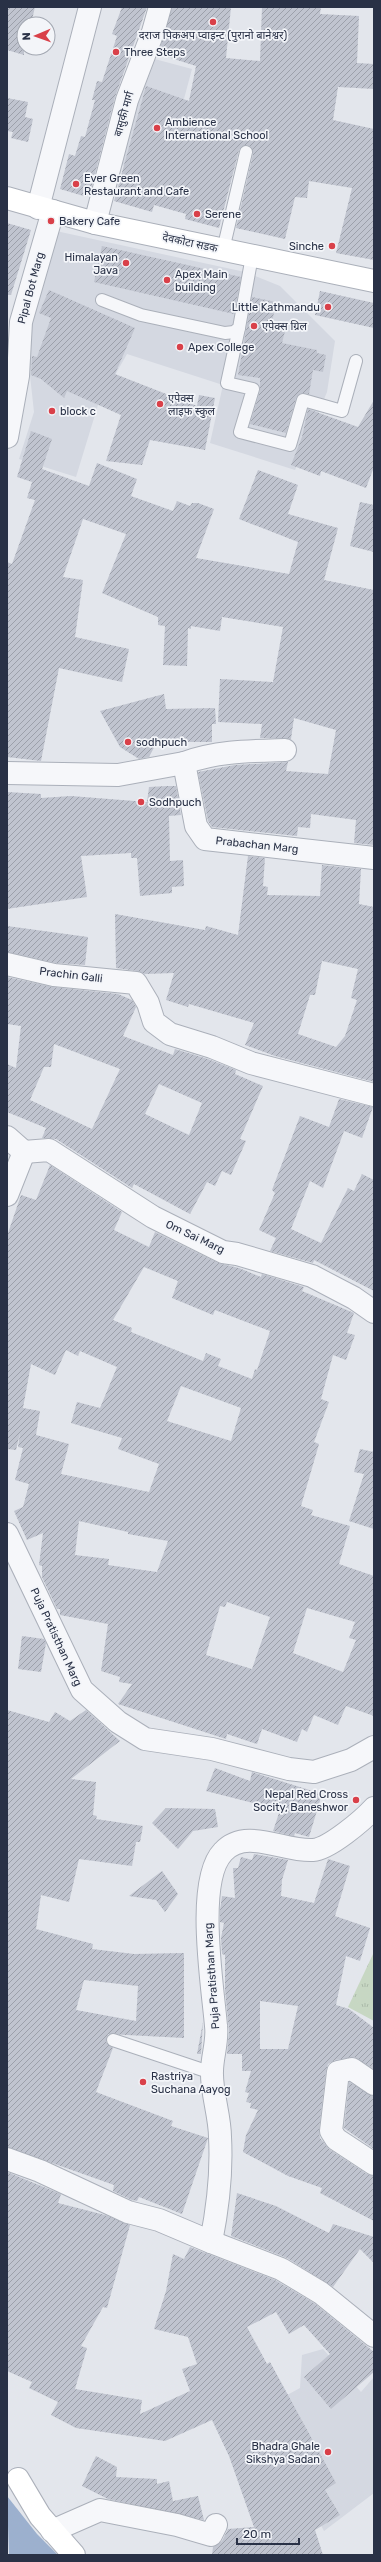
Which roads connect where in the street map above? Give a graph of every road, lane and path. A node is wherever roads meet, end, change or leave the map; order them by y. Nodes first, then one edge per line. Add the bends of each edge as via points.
1 (90, 7) edge
2 (160, 7) edge
3 (246, 152) dead end
4 (7, 198) edge
5 (46, 210) junction
6 (95, 223) junction
7 (223, 250) junction
8 (252, 256) junction
9 (374, 282) edge
10 (102, 300) dead end
11 (239, 328) junction
12 (356, 361) dead end
13 (8, 431) edge
14 (285, 750) dead end
15 (184, 763) junction
16 (7, 773) edge
17 (374, 858) edge
18 (7, 964) edge
19 (374, 1095) edge
20 (7, 1137) edge
21 (24, 1152) junction
22 (7, 1195) edge
23 (374, 1312) edge
24 (7, 1534) edge
25 (374, 1747) edge
26 (374, 1808) edge
27 (113, 2040) dead end
28 (212, 2073) junction
29 (374, 2084) edge
30 (7, 2159) edge
31 (374, 2164) edge
32 (211, 2242) junction
33 (374, 2336) edge
34 (10, 2480) edge
35 (216, 2525) dead end
36 (52, 2532) junction
37 (74, 2555) edge

1 - 5 street, Pipal Bot Marg
2 - 6 street, बासुकी मार्ग via 127,100
3 - 7 lane
4 - 5 main road, देवकोटा सडक
5 - 6 main road, देवकोटा सडक
5 - 13 street, Pipal Bot Marg via 21,322 18,376
6 - 7 main road, देवकोटा सडक
7 - 8 main road, देवकोटा सडक
8 - 9 main road, देवकोटा सडक
8 - 11 lane
10 - 11 lane via 142,315 225,333 234,332
11 - 12 lane via 227,383 253,389 240,432 290,445 303,400 342,411
14 - 15 street via 222,752
15 - 16 street via 118,775
15 - 17 street, Prabachan Marg via 196,826 205,839
18 - 19 street, Prachin Galli via 54,975 136,983 148,1002 154,1022 170,1034 251,1063
20 - 21 street
21 - 22 street
21 - 23 street, Om Sai Marg via 50,1150 153,1216 223,1252 312,1276 354,1298
24 - 25 street, Puja Pratisthan Marg via 82,1690 118,1722 144,1739 212,1749 289,1770 314,1772 351,1760
26 - 28 street, Puja Pratisthan Marg via 338,1838 314,1850 259,1841 228,1846 221,1853 213,1871 208,1912 209,1960 217,2029
27 - 28 lane
28 - 32 street, Puja Pratisthan Marg via 220,2136 220,2164
29 - 31 street via 352,2069 338,2072 331,2131 336,2139
30 - 32 street via 40,2171 128,2212 159,2220
32 - 33 street via 281,2269 321,2293
34 - 36 main road
35 - 36 street via 211,2535 178,2525 100,2510
36 - 37 main road

